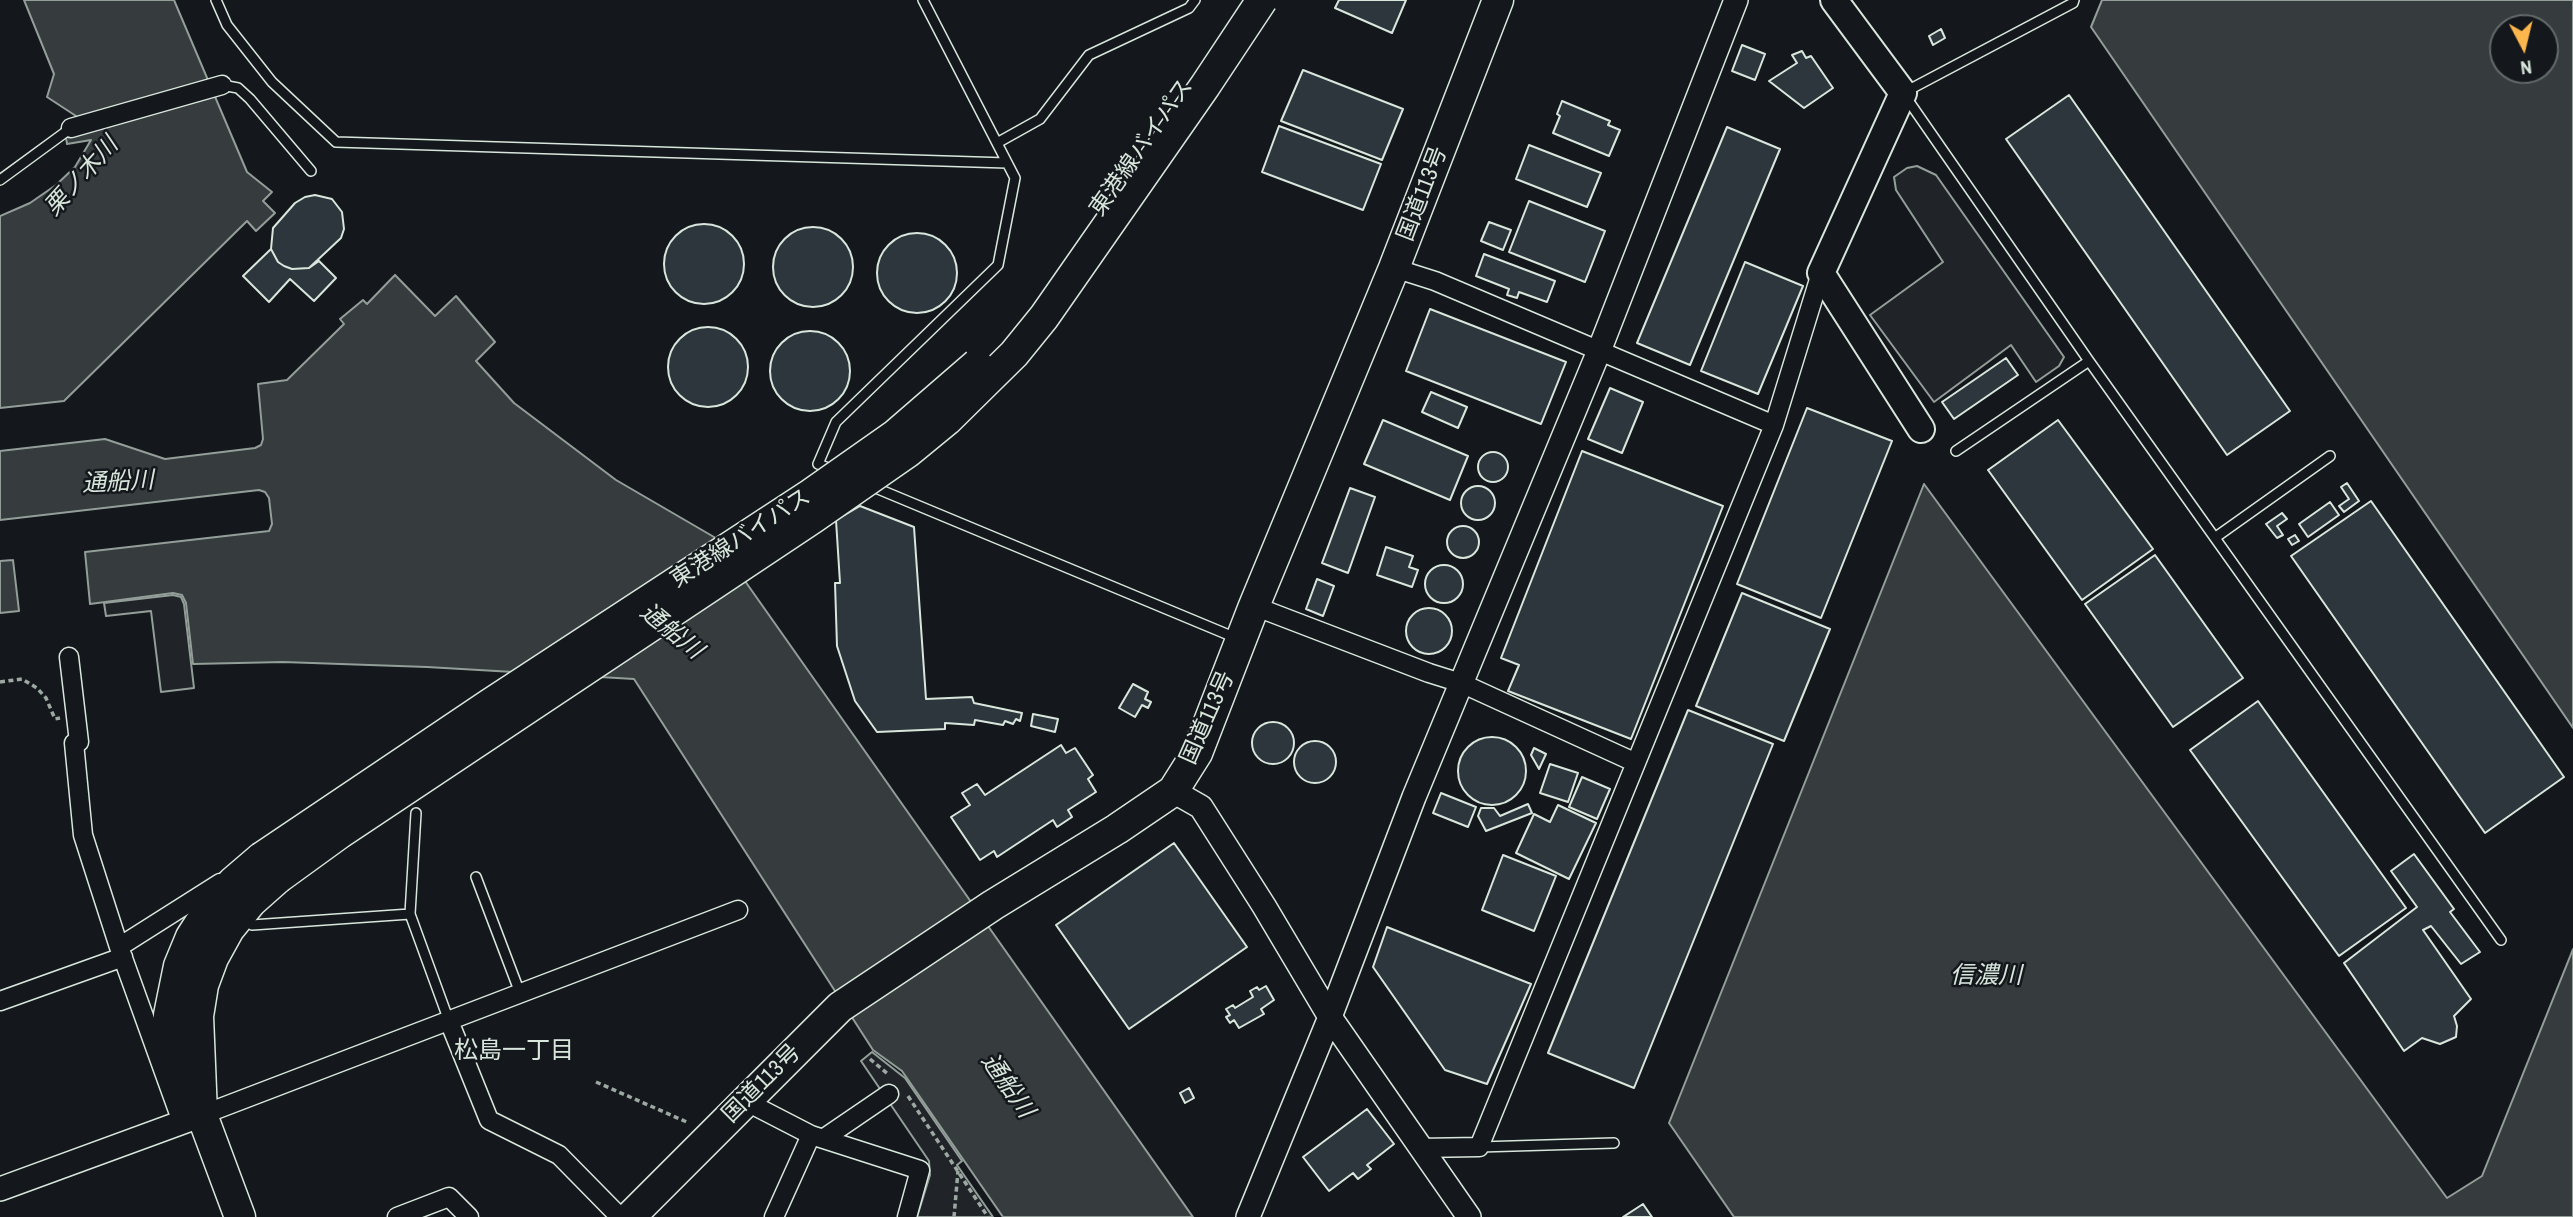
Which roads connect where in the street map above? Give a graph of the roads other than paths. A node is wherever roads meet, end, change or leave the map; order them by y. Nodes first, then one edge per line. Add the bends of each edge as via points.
1 (216, 0) edge
2 (923, 0) edge
3 (1195, 0) edge
4 (1243, 0) edge
5 (1262, 0) edge
6 (1498, 0) edge
7 (1736, 0) edge
8 (1834, 0) edge
9 (2074, 0) edge
10 (222, 85) joint
11 (1903, 93) junction
12 (71, 128) joint
13 (997, 143) junction
14 (1007, 163) junction
15 (311, 171) dead end
16 (0, 180) edge
17 (1394, 268) junction
18 (1821, 273) junction
19 (1599, 351) junction
20 (2089, 361) junction
21 (1774, 425) junction
22 (1921, 429) dead end
23 (1956, 451) dead end
24 (2330, 456) dead end
25 (2216, 537) junction
26 (1254, 606) junction
27 (1241, 640) junction
28 (69, 657) dead end
29 (1461, 683) junction
30 (1634, 762) junction
31 (1173, 791) junction
32 (416, 813) dead end
33 (269, 868) junction
34 (476, 877) dead end
35 (738, 910) dead end
36 (410, 914) junction
37 (252, 925) dead end
38 (2501, 940) dead end
39 (121, 952) junction
40 (520, 993) junction
41 (0, 1001) edge
42 (1329, 1017) junction
43 (449, 1021) junction
44 (895, 1088) road end
45 (745, 1101) junction
46 (202, 1115) junction
47 (817, 1137) junction
48 (1614, 1143) dead end
49 (1479, 1147) junction
50 (1419, 1148) junction
51 (0, 1189) edge
52 (240, 1217) edge
53 (397, 1217) edge
54 (469, 1217) edge
55 (620, 1217) edge
56 (630, 1217) edge
57 (774, 1217) edge
58 (908, 1217) edge
59 (1248, 1217) edge
60 (1469, 1217) edge

1 - 14 lane via 227,25 272,82 336,142
2 - 13 lane
3 - 13 lane via 1189,8 1089,55 1040,120
4 - 33 highway, 東港線バイパス, bridge via 1027,310 965,376 895,435 490,704
5 - 33 highway, 東港線バイパス, bridge via 1044,317 1014,354 947,419 813,518 341,833
6 - 17 highway, 国道113号
7 - 19 street
8 - 11 main road
9 - 11 lane
10 - 12 street
10 - 15 lane via 238,88 250,99
11 - 18 main road
11 - 20 lane
12 - 16 lane
13 - 14 lane
14 - 27 lane via 1015,178 998,265 836,422 818,464
17 - 19 street
17 - 26 highway, 国道113号
18 - 21 street
18 - 22 main road
19 - 21 street
19 - 29 street
20 - 23 lane
20 - 25 lane
21 - 30 street
24 - 25 lane
25 - 38 lane
26 - 27 highway, 国道113号
26 - 29 street
27 - 31 highway, 国道113号 via 1197,753
28 - 39 street via 83,835
29 - 30 street
29 - 42 street
30 - 49 street
31 - 42 street via 1201,807
31 - 45 highway, 国道113号 via 840,1007
32 - 36 lane
33 - 39 street
33 - 46 highway, 東港線バイパス via 233,882 209,909 179,965 169,1039 183,1086
34 - 40 lane
35 - 40 street
36 - 37 lane
36 - 43 lane
39 - 41 street
39 - 46 street via 178,1111
40 - 43 street
42 - 50 street
42 - 59 street
43 - 46 street
43 - 55 street via 489,1120 559,1155
44 - 47 street
45 - 47 street
45 - 56 highway, 国道113号
46 - 51 street
46 - 52 highway, 東港線バイパス
47 - 57 street
47 - 58 street via 920,1170
48 - 49 lane
49 - 50 street
50 - 60 street
53 - 54 street via 449,1197

